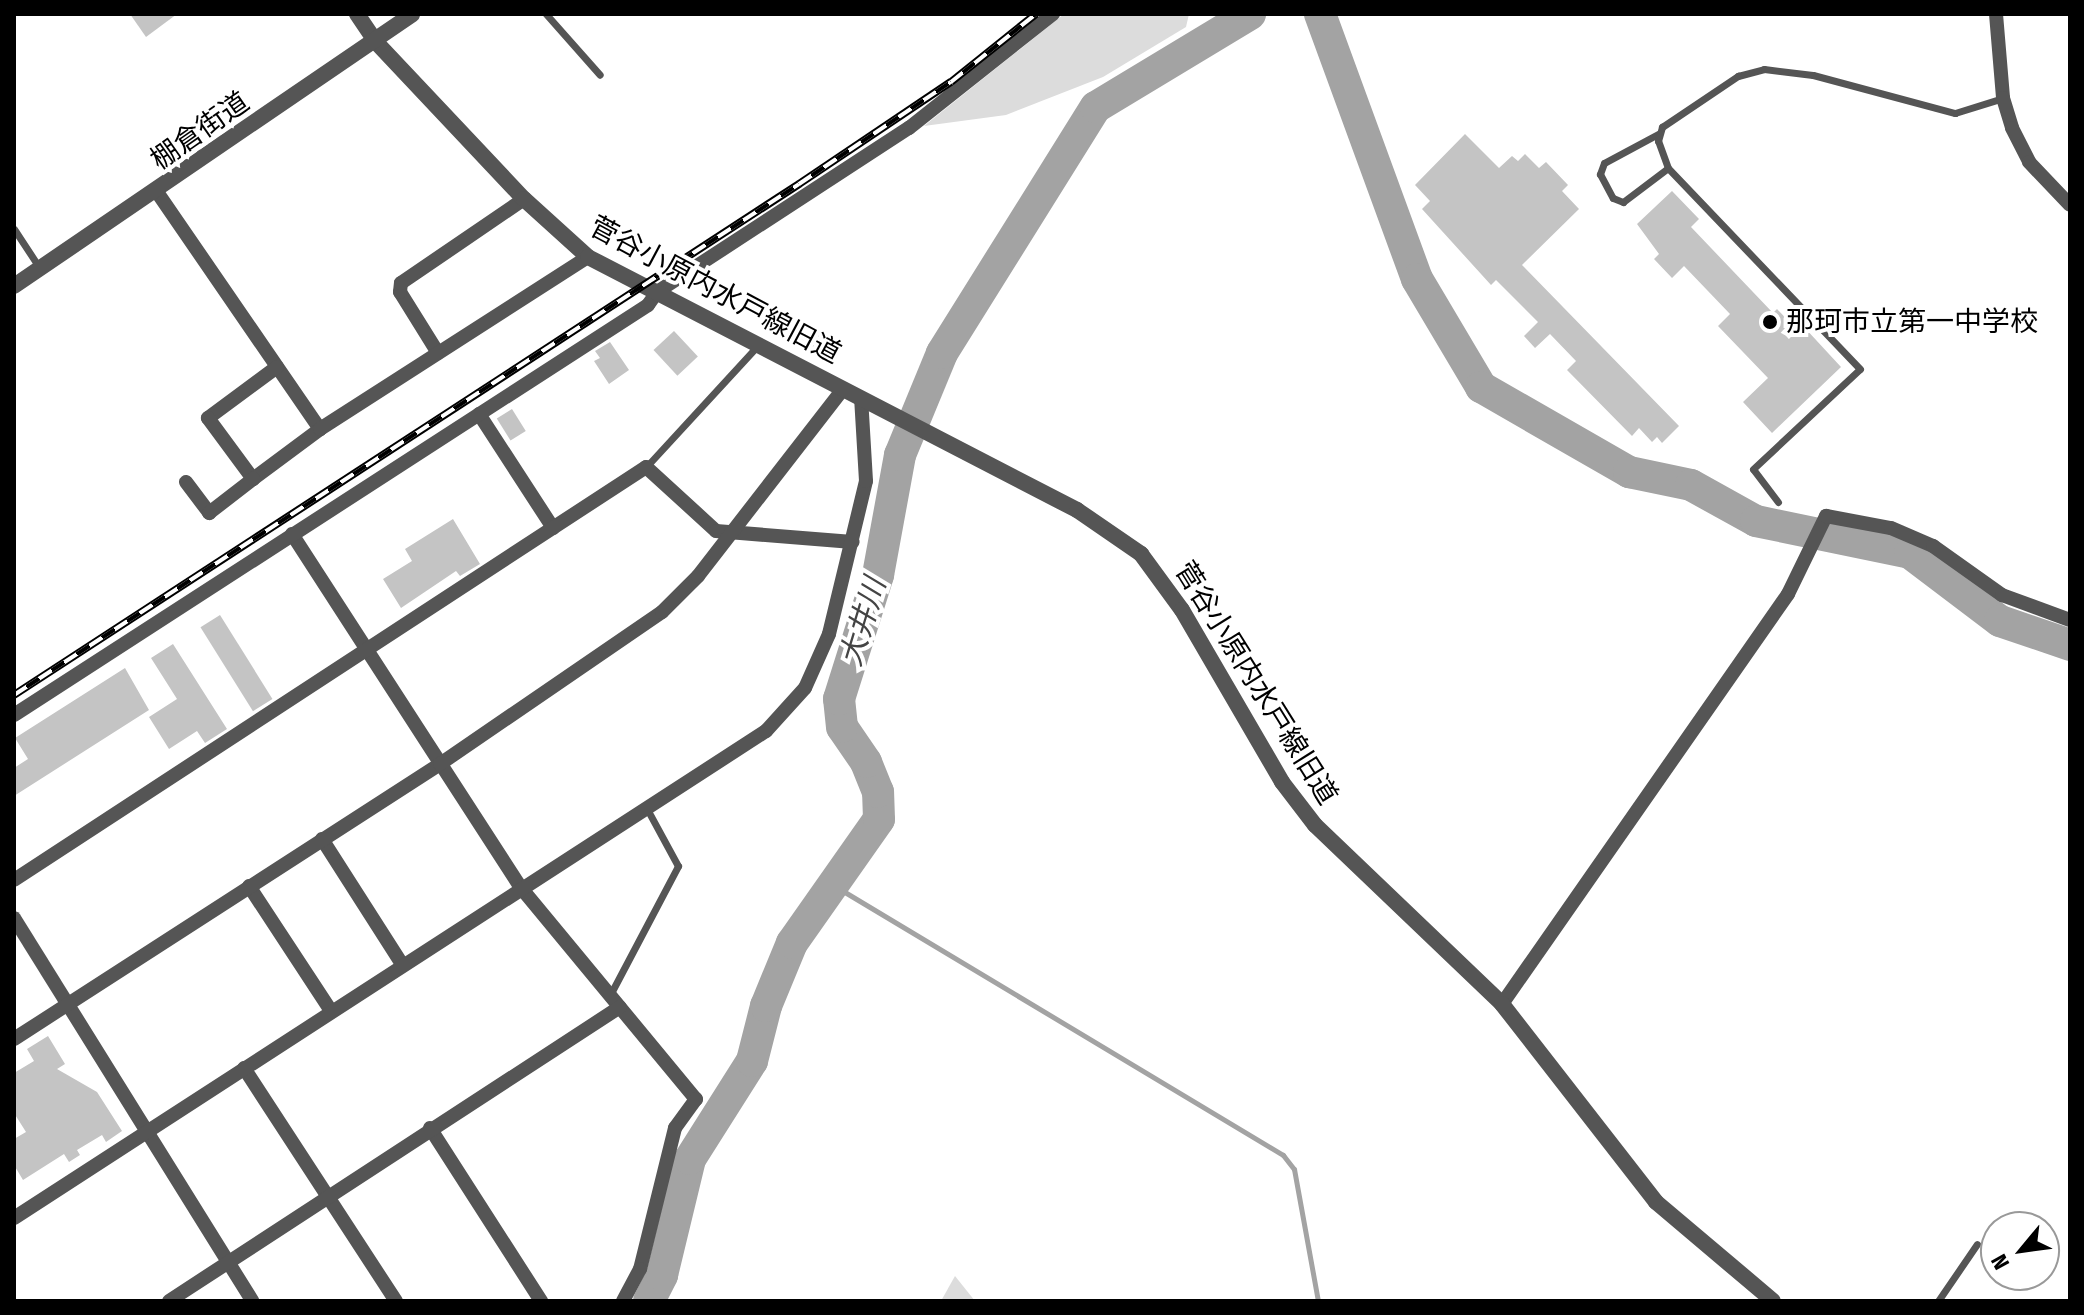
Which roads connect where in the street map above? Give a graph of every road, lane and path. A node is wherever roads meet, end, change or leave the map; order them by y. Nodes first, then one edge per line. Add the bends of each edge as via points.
1 (357, 14) edge
2 (412, 14) edge
3 (546, 14) edge
4 (1053, 14) edge
5 (1996, 14) edge
6 (375, 41) junction
7 (600, 75) dead end
8 (2003, 98) junction
9 (1658, 134) junction
10 (1668, 168) junction
11 (157, 192) junction
12 (524, 199) junction
13 (2070, 205) edge
14 (14, 229) edge
15 (588, 257) junction
16 (40, 269) junction
17 (14, 286) edge
18 (657, 292) junction
19 (758, 345) junction
20 (438, 353) junction
21 (277, 367) junction
22 (843, 389) junction
23 (861, 398) junction
24 (479, 414) junction
25 (320, 429) junction
26 (646, 467) junction
27 (253, 479) junction
28 (186, 482) dead end
29 (1778, 502) dead end
30 (553, 528) junction
31 (292, 534) junction
32 (731, 535) junction
33 (853, 542) junction
34 (2070, 620) edge
35 (366, 649) junction
36 (14, 715) edge
37 (440, 764) junction
38 (647, 809) junction
39 (322, 839) junction
40 (14, 880) edge
41 (249, 886) junction
42 (522, 889) junction
43 (14, 918) edge
44 (402, 964) junction
45 (610, 995) junction
46 (71, 1001) junction
47 (1502, 1004) junction
48 (620, 1007) junction
49 (331, 1011) junction
50 (14, 1039) edge
51 (244, 1068) junction
52 (430, 1128) junction
53 (150, 1130) junction
54 (329, 1196) junction
55 (14, 1218) edge
56 (1977, 1244) dead end
57 (230, 1262) junction
58 (169, 1301) edge
59 (252, 1301) edge
60 (396, 1301) edge
61 (541, 1301) edge
62 (623, 1301) edge
63 (1773, 1301) edge
64 (1938, 1301) edge

1 - 6 street, 菅谷小原内水戸線旧道
2 - 6 street, 棚倉街道
3 - 7 lane
4 - 18 street via 909,128
5 - 8 street
6 - 11 street, 棚倉街道
6 - 12 street, 菅谷小原内水戸線旧道
8 - 9 lane via 1955,113 1813,75 1764,69 1738,76
8 - 13 street via 2029,162
9 - 10 lane
9 - 10 lane via 1604,163 1600,174 1613,198 1623,202
10 - 29 lane via 1860,369 1753,469
11 - 16 street, 棚倉街道
11 - 21 street
12 - 15 street, 菅谷小原内水戸線旧道
12 - 20 street via 401,283 400,292
14 - 16 lane
15 - 18 street, 菅谷小原内水戸線旧道
15 - 20 street
16 - 17 street, 棚倉街道
18 - 19 street, 菅谷小原内水戸線旧道
18 - 24 street via 648,305
19 - 22 street, 菅谷小原内水戸線旧道
19 - 26 lane
20 - 25 street
21 - 25 street
21 - 27 street via 208,418
22 - 23 street, 菅谷小原内水戸線旧道
22 - 32 street
23 - 33 street via 866,481
23 - 47 street, 菅谷小原内水戸線旧道 via 1077,510 1141,554 1182,610 1297,802
24 - 30 street
24 - 31 street
25 - 27 street
26 - 30 street
26 - 32 street via 716,531
27 - 28 street via 209,513
30 - 35 street
31 - 35 street
31 - 36 street
32 - 33 street
32 - 37 street via 662,612
33 - 38 street via 829,634 805,688 766,731
34 - 47 street via 2002,595 1965,564 1891,528 1826,516 1780,607
35 - 37 street
35 - 40 street
37 - 39 street
37 - 42 street
38 - 42 street
38 - 45 lane via 678,866
39 - 41 street
39 - 44 street
41 - 46 street
41 - 49 street
42 - 44 street
42 - 45 street
43 - 46 street
44 - 49 street
45 - 48 street
46 - 50 street
46 - 53 street
47 - 63 street, 菅谷小原内水戸線旧道 via 1656,1202
48 - 52 street
48 - 62 street via 696,1099 675,1128 640,1269
49 - 51 street
51 - 53 street
51 - 54 street
52 - 54 street
52 - 61 street
53 - 55 street
53 - 57 street
54 - 57 street
54 - 60 street
56 - 64 lane
57 - 58 street
57 - 59 street

